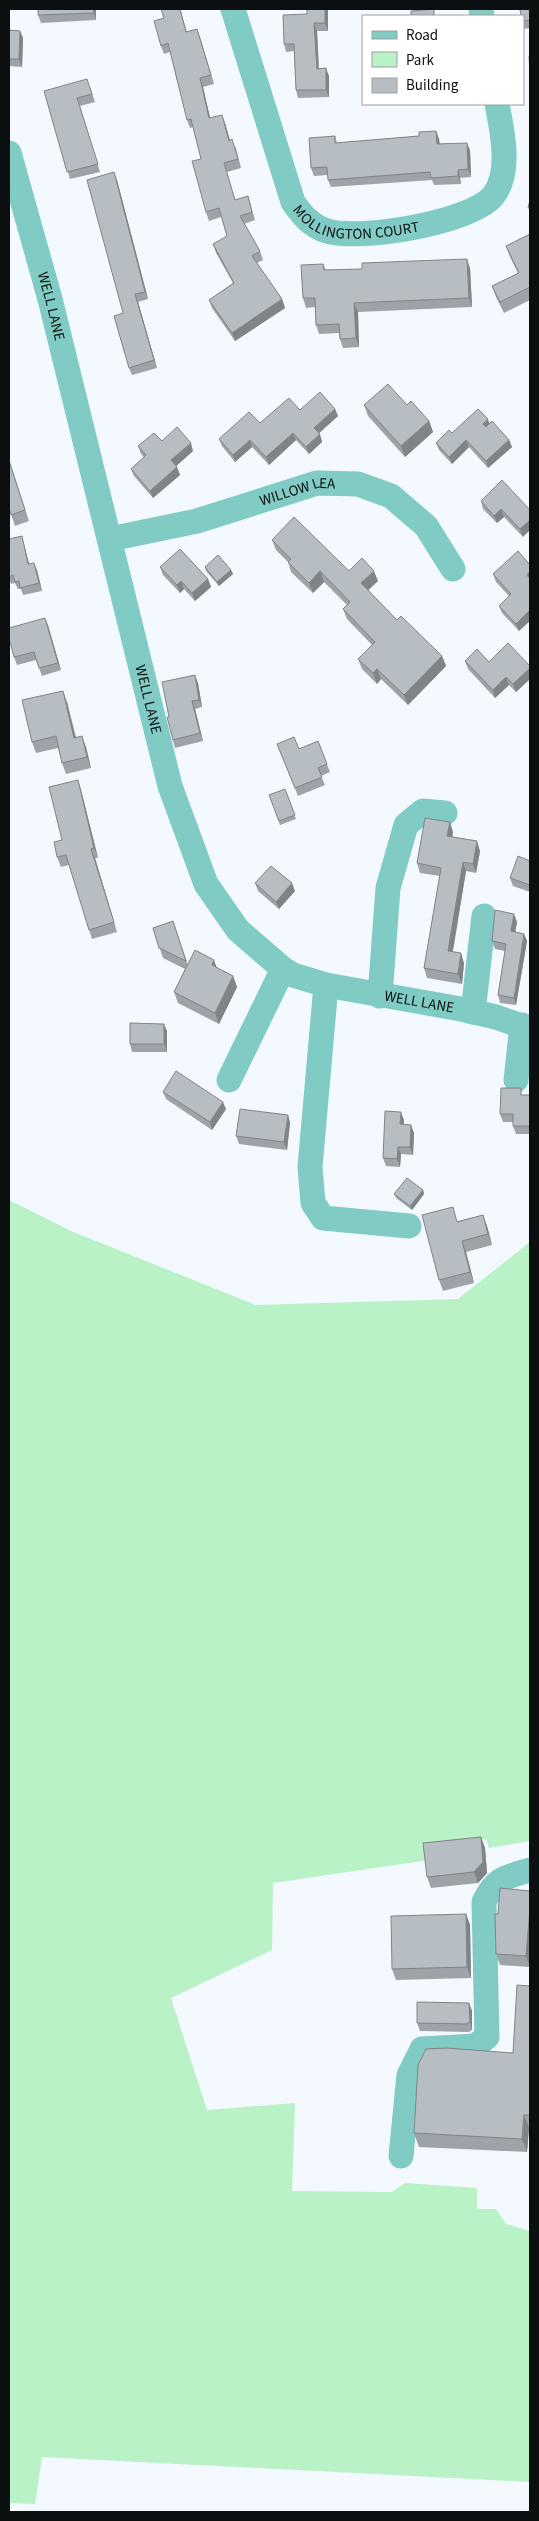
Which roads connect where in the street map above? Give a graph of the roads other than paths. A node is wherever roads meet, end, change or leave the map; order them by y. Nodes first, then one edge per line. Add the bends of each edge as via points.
1 (233, 9) edge
2 (498, 105) edge
3 (9, 153) edge
4 (110, 539) junction
5 (453, 569) dead end
6 (445, 813) dead end
7 (484, 916) dead end
8 (283, 969) junction
9 (326, 986) junction
10 (380, 996) junction
11 (473, 1012) junction
12 (526, 1027) edge
13 (229, 1080) dead end
14 (516, 1080) dead end
15 (409, 1226) dead end
16 (530, 1870) edge
17 (401, 2156) dead end

1 - 2 street, MOLLINGTON COURT via 293,202 314,226 328,232 356,233 427,226 474,211 494,195 502,175 505,152
3 - 4 street, WELL LANE
4 - 5 street, WILLOW LEA via 197,521 317,483 358,484 391,496 426,526
4 - 8 street, WELL LANE via 170,786 206,884 238,930
6 - 10 street via 423,811 406,825 388,888
7 - 11 street
8 - 9 street, WELL LANE
8 - 13 street
9 - 10 street, WELL LANE
9 - 15 street via 310,1167 313,1203 323,1218
10 - 11 street, WELL LANE
11 - 12 street, WELL LANE
12 - 14 street
16 - 17 street via 500,1879 490,1888 484,1902 487,2037 475,2046 422,2049 409,2075

